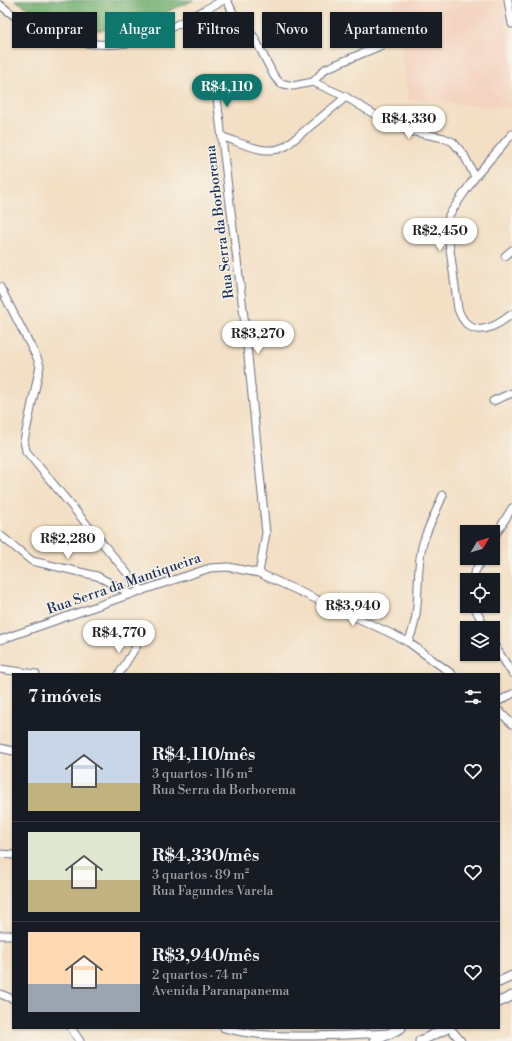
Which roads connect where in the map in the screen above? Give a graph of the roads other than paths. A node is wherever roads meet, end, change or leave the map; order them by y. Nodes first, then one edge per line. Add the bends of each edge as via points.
1 (226, 0) edge
2 (508, 0) edge
3 (0, 5) edge
4 (512, 24) edge
5 (375, 48) edge
6 (216, 82) dead end
7 (313, 82) junction
8 (346, 97) junction
9 (512, 134) edge
10 (223, 137) junction
11 (475, 177) junction
12 (512, 250) edge
13 (505, 256) dead end
14 (0, 287) edge
15 (512, 314) edge
16 (512, 393) edge
17 (493, 401) dead end
18 (443, 495) dead end
19 (512, 508) edge
20 (500, 528) edge
21 (0, 535) edge
22 (259, 573) junction
23 (142, 591) junction
24 (131, 594) junction
25 (0, 640) edge
26 (408, 642) junction
27 (138, 645) dead end
28 (500, 654) edge
29 (1, 668) edge
30 (30, 673) edge
31 (120, 673) edge
32 (451, 673) edge
33 (512, 673) edge
34 (512, 694) edge
35 (500, 700) edge
36 (500, 712) edge
37 (512, 724) edge
38 (0, 748) edge
39 (12, 751) edge
40 (0, 854) edge
41 (12, 855) edge
42 (0, 935) edge
43 (12, 935) edge
44 (512, 976) edge
45 (500, 982) edge
46 (0, 994) edge
47 (512, 996) edge
48 (12, 999) edge
49 (500, 1002) edge
50 (72, 1029) edge
51 (229, 1029) edge
52 (398, 1029) edge
53 (447, 1029) edge
54 (450, 1029) edge
55 (390, 1033) junction
56 (320, 1038) edge
57 (80, 1041) edge
58 (374, 1041) edge
59 (420, 1041) edge
60 (461, 1041) edge

1 - 3 street via 147,38 126,43 64,40 32,28
1 - 7 street via 234,15 254,37 277,80 293,86
2 - 4 street
5 - 7 street via 325,70
6 - 10 street, Rua Serra da Borborema
7 - 8 street
8 - 10 street via 279,150 261,150
8 - 11 street via 395,125 453,142 464,155
9 - 11 street
10 - 22 street, Rua Serra da Borborema via 266,533
11 - 15 street via 453,207 447,220 458,309 466,323 482,330 494,328
12 - 13 street
14 - 23 street via 40,366 24,442 26,451
16 - 17 street
18 - 26 street via 420,556 417,616 414,631
19 - 20 street
21 - 24 street via 32,561 97,576
22 - 23 street, Rua Serra da Mantiqueira via 228,566 210,568
22 - 26 street, Rua Serra da Mantiqueira
23 - 24 street, Rua Serra da Mantiqueira
24 - 25 street, Rua Serra da Mantiqueira
26 - 32 street, Rua Serra da Mantiqueira
27 - 31 street
28 - 33 street
29 - 30 street
34 - 35 street
36 - 37 street
38 - 39 street
40 - 41 street
42 - 43 street
44 - 45 street
46 - 48 street
47 - 49 street
50 - 57 street
51 - 56 street via 245,1034
52 - 55 street
53 - 59 street
54 - 60 street
55 - 56 street
55 - 58 street

